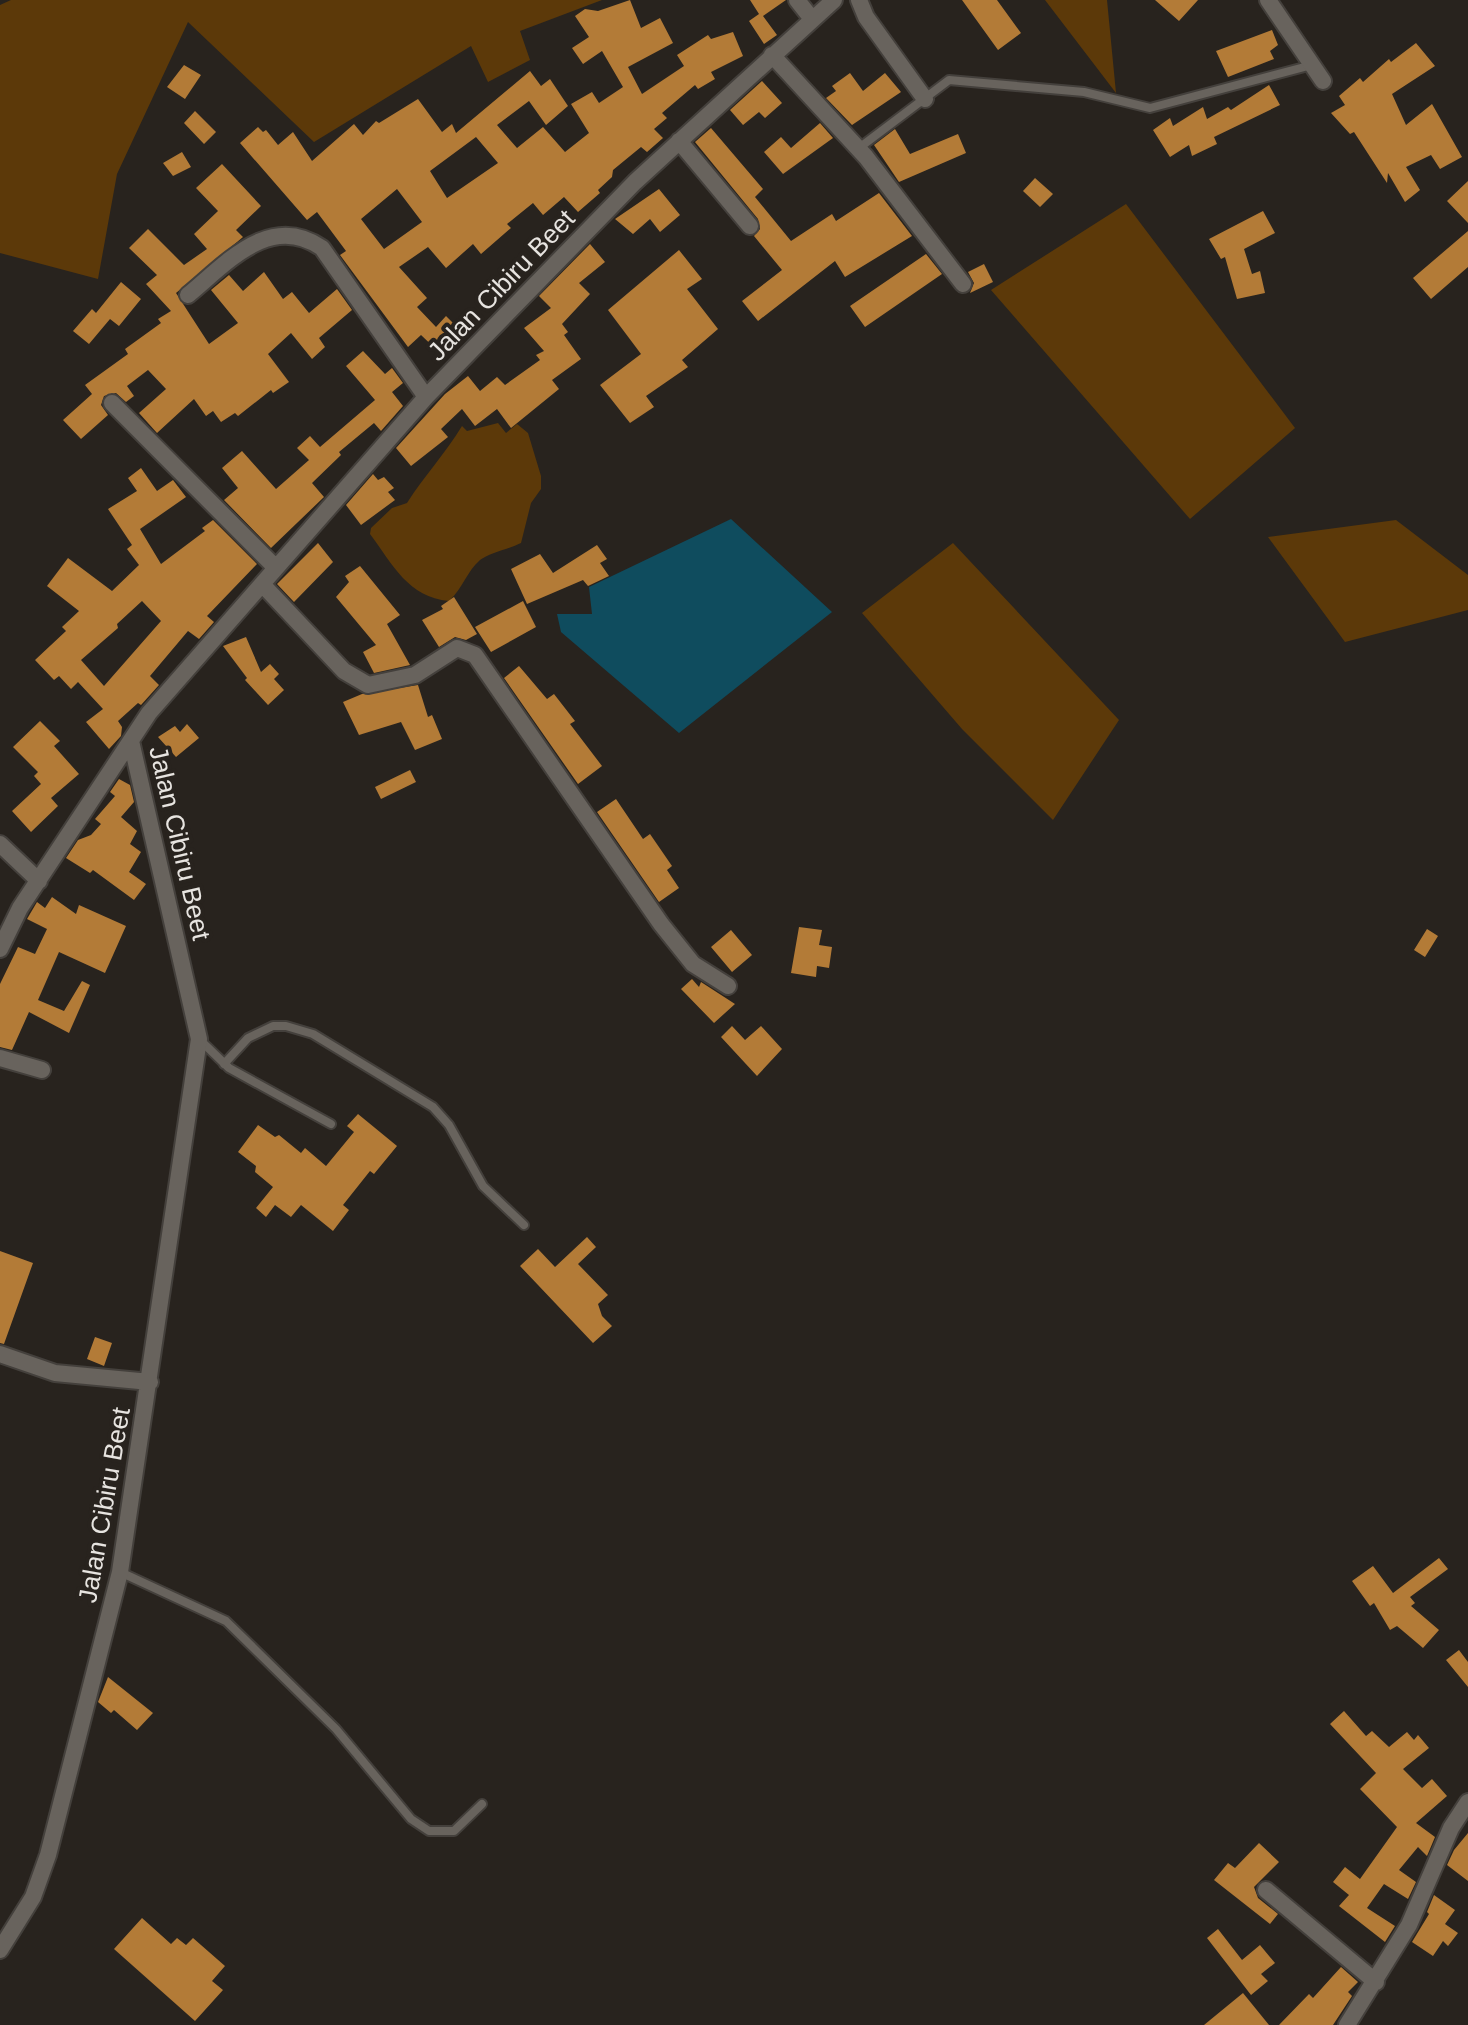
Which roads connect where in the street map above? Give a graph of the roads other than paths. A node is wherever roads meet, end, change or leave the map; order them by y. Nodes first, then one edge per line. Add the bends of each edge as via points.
1 (797, 0) edge
2 (834, 0) edge
3 (859, 0) edge
4 (1268, 0) edge
5 (812, 19) junction
6 (772, 55) junction
7 (1312, 65) junction
8 (1323, 81) dead end
9 (925, 99) junction
10 (679, 141) junction
11 (858, 149) junction
12 (750, 226) dead end
13 (963, 284) dead end
14 (188, 295) dead end
15 (426, 397) junction
16 (112, 403) dead end
17 (276, 568) junction
18 (262, 584) junction
19 (131, 741) junction
20 (0, 844) edge
21 (39, 881) junction
22 (0, 949) edge
23 (728, 986) dead end
24 (199, 1039) junction
25 (0, 1058) edge
26 (224, 1064) junction
27 (42, 1070) dead end
28 (331, 1124) dead end
29 (524, 1225) dead end
30 (0, 1354) edge
31 (150, 1382) junction
32 (120, 1572) junction
33 (1468, 1802) edge
34 (482, 1804) dead end
35 (1266, 1890) dead end
36 (0, 1950) edge
37 (1376, 1982) junction
38 (1347, 2025) edge

1 - 5 street
2 - 5 street, Jalan Cibiru Beet
3 - 9 street
4 - 7 street
5 - 6 street, Jalan Cibiru Beet
6 - 10 street, Jalan Cibiru Beet
6 - 11 street
7 - 8 street
7 - 9 lane via 1150,108 1084,92 949,80
9 - 11 lane
10 - 12 street
10 - 15 street, Jalan Cibiru Beet
11 - 13 street
14 - 15 street via 251,242 311,240 322,248
15 - 17 street, Jalan Cibiru Beet
16 - 17 street
17 - 18 street, Jalan Cibiru Beet
18 - 19 street, Jalan Cibiru Beet via 149,713
18 - 23 street via 344,671 368,685 415,675 457,648 475,655 661,924 693,964
19 - 21 street
19 - 24 street, Jalan Cibiru Beet
20 - 21 street
21 - 22 street
24 - 26 lane
24 - 31 street, Jalan Cibiru Beet
25 - 27 street
26 - 28 lane
26 - 29 lane via 248,1038 273,1026 313,1034 433,1107 483,1186
30 - 31 street via 55,1373
31 - 32 street, Jalan Cibiru Beet
32 - 34 lane via 226,1621 336,1729 411,1819 429,1831 454,1831
32 - 36 street, Jalan Cibiru Beet via 48,1855 33,1897
33 - 37 street
35 - 37 street
37 - 38 street

